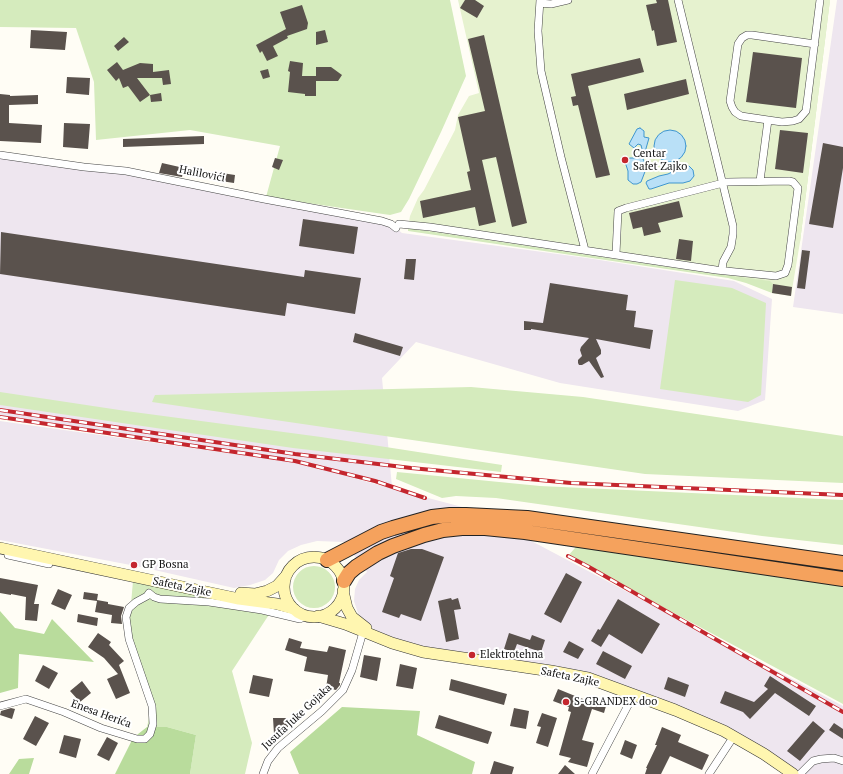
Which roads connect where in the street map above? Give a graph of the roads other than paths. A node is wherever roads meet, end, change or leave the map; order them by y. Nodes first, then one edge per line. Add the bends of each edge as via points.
1 (568, 0) edge
2 (678, 0) edge
3 (820, 0) edge
4 (540, 2) edge
5 (815, 44) junction
6 (768, 120) junction
7 (0, 155) edge
8 (760, 181) junction
9 (723, 183) junction
10 (585, 250) junction
11 (616, 254) junction
12 (722, 270) junction
13 (0, 542) edge
14 (0, 548) edge
15 (0, 553) edge
16 (327, 560) junction
17 (843, 562) edge
18 (49, 564) dead end
19 (286, 576) junction
20 (153, 580) junction
21 (843, 580) edge
22 (344, 586) junction
23 (149, 593) junction
24 (294, 609) junction
25 (306, 615) junction
26 (318, 616) junction
27 (363, 632) junction
28 (378, 637) junction
29 (634, 694) junction
30 (0, 706) edge
31 (734, 736) junction
32 (843, 761) edge
33 (263, 774) edge
34 (592, 774) edge
35 (708, 774) edge
36 (793, 774) edge
37 (800, 774) edge

1 - 4 street via 551,4
2 - 9 street
3 - 5 street
4 - 10 street via 538,31 542,71
5 - 6 street via 806,111 799,119 793,121
5 - 6 street via 747,35 738,44 730,101 732,107 741,116
6 - 8 street
7 - 10 street, Halilovići via 126,171 398,226 430,227
8 - 9 street
8 - 12 street, Halilovići via 793,182 798,188 787,270 776,276
9 - 11 street via 618,211
9 - 12 street via 733,234
10 - 11 street, Halilovići
11 - 12 street, Halilovići
13 - 19 main road, Safeta Zajke via 240,593 255,594 267,591 277,586
14 - 20 main road, Safeta Zajke
15 - 18 street
16 - 17 highway via 393,528 432,517 466,515 527,518
16 - 19 main road, Safeta Zajke via 308,558 299,561 291,567
16 - 22 main road, Safeta Zajke via 339,572
19 - 24 main road via 285,594
20 - 23 street
20 - 24 main road, Safeta Zajke
21 - 22 highway via 525,532 462,528 424,535 378,553 356,566 349,573
22 - 26 main road via 342,598 335,608
22 - 28 main road, Safeta Zajke via 347,608 352,617
23 - 25 street via 160,599 209,602 300,619
23 - 30 street, Enesa Herića via 129,608 126,617 129,639 152,706 153,724 150,734 145,739 101,728 64,712 26,700
24 - 25 main road, Safeta Zajke
25 - 26 main road, Safeta Zajke
26 - 27 main road, Safeta Zajke
27 - 28 main road, Safeta Zajke
27 - 33 street, Jusufa Juke Gojaka via 343,690 278,748 268,761
28 - 29 main road, Safeta Zajke via 423,652 574,675
29 - 31 main road, Safeta Zajke
29 - 34 street
31 - 35 street
31 - 36 main road, Safeta Zajke
32 - 37 street via 834,758 813,761

